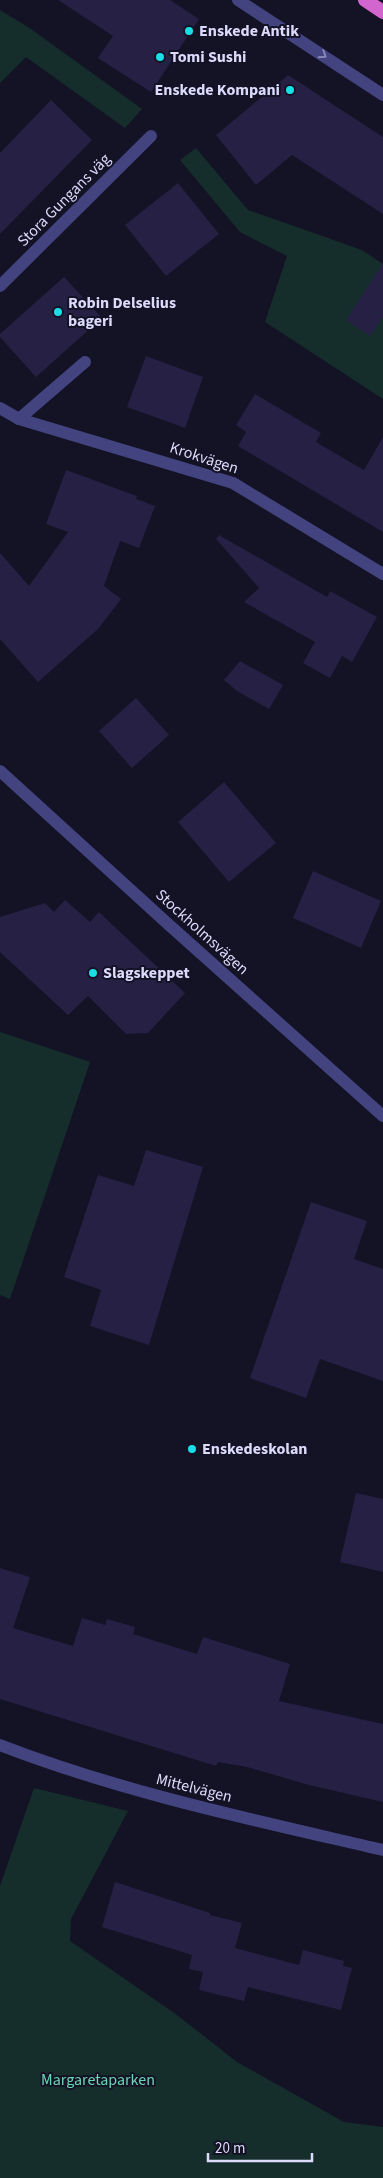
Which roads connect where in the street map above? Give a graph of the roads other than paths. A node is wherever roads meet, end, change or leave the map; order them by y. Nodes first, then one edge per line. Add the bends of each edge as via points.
1 (238, 0) edge
2 (365, 0) edge
3 (383, 12) edge
4 (383, 95) edge
5 (151, 136) dead end
6 (0, 286) edge
7 (85, 362) dead end
8 (0, 408) edge
9 (20, 418) junction
10 (383, 574) edge
11 (0, 770) edge
12 (383, 1116) edge
13 (0, 1746) edge
14 (383, 1850) edge

1 -> 4 street
2 - 3 highway
5 - 6 street, Stora Gungans väg
7 - 9 street
8 - 9 street, Krokvägen
9 - 10 street, Krokvägen via 233,483
11 - 12 street, Stockholmsvägen
13 - 14 street, Mittelvägen via 167,1800

